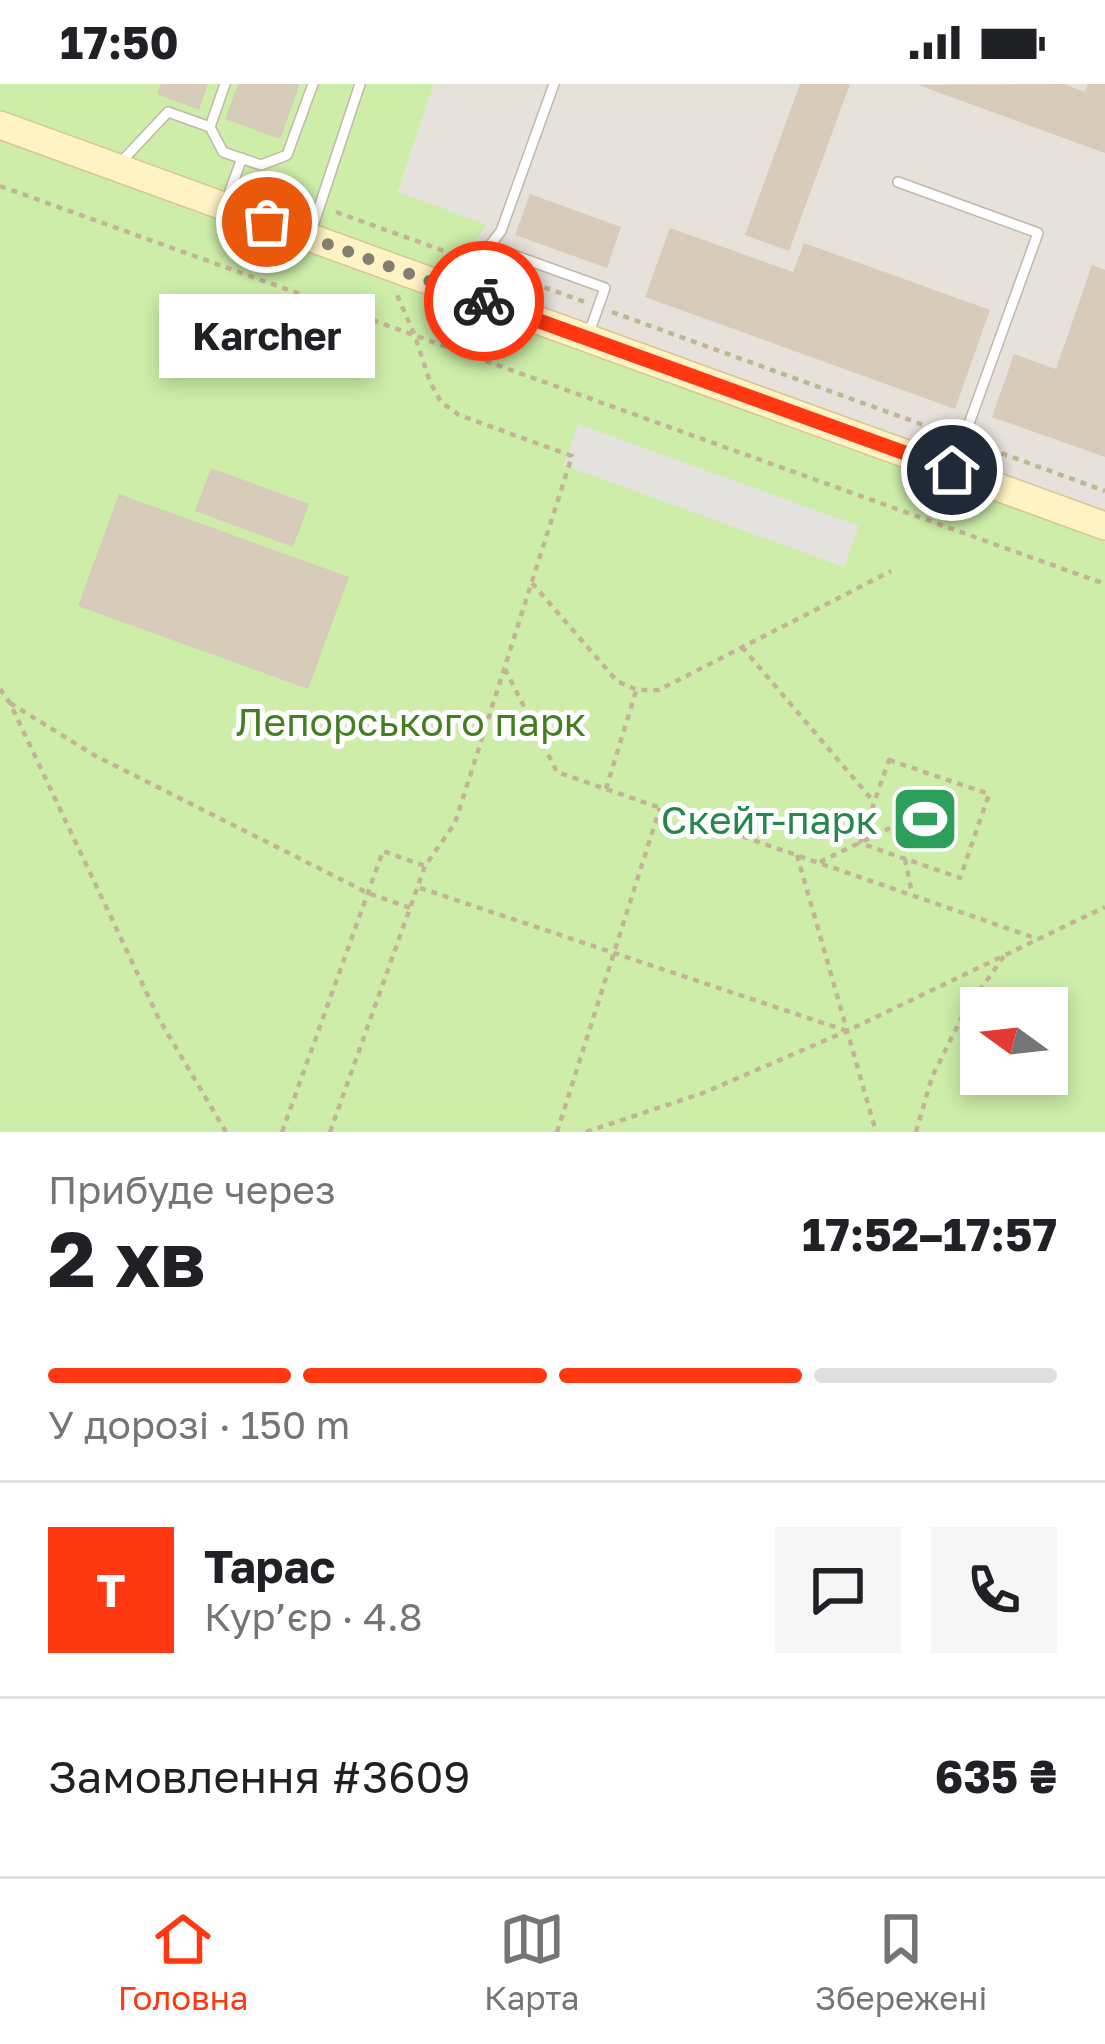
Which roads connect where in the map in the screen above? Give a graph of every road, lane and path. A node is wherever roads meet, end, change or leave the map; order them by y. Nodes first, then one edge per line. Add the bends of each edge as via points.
1 (225, 84) edge
2 (313, 84) edge
3 (360, 84) edge
4 (554, 84) edge
5 (0, 125) edge
6 (209, 127) junction
7 (242, 158) junction
8 (117, 167) junction
9 (898, 182) dead end
10 (0, 186) edge
11 (319, 206) junction
12 (225, 207) junction
13 (352, 218) junction
14 (309, 237) junction
15 (508, 253) dead end
16 (378, 262) junction
17 (476, 263) junction
18 (455, 290) junction
19 (598, 307) junction
20 (415, 336) junction
21 (587, 338) junction
22 (964, 439) junction
23 (952, 470) junction
24 (1105, 490) edge
25 (1105, 526) edge
26 (891, 571) dead end
27 (532, 583) junction
28 (1105, 584) edge
29 (742, 647) junction
30 (505, 669) junction
31 (0, 689) edge
32 (637, 690) junction
33 (10, 704) junction
34 (606, 789) junction
35 (874, 802) junction
36 (660, 808) junction
37 (890, 828) dead end
38 (860, 843) junction
39 (796, 855) junction
40 (905, 859) junction
41 (819, 863) junction
42 (425, 866) junction
43 (417, 887) junction
44 (368, 892) junction
45 (912, 895) junction
46 (1105, 907) edge
47 (410, 908) junction
48 (1038, 939) junction
49 (614, 953) junction
50 (1006, 954) junction
51 (847, 1031) junction
52 (226, 1132) edge
53 (282, 1132) edge
54 (330, 1132) edge
55 (557, 1132) edge
56 (586, 1132) edge
57 (876, 1132) edge
58 (916, 1132) edge

1 - 6 lane
2 - 7 lane via 287,155 261,165
3 - 11 lane
4 - 17 lane via 501,231
5 - 8 street
6 - 7 lane via 223,152
6 - 8 lane via 168,112
7 - 12 lane
8 - 12 street
9 - 22 lane via 1038,233
10 - 20 path
11 - 13 path
11 - 14 lane
12 - 14 street
13 - 16 path
13 - 17 path
14 - 16 street
15 - 19 lane via 605,288
16 - 18 street
16 - 20 path
17 - 18 lane
17 - 19 path
18 - 21 street
19 - 21 lane
19 - 22 path
20 - 27 path via 441,402 572,456
20 - 28 path
21 - 23 street
22 - 23 lane
22 - 24 path
23 - 25 street
26 - 29 path
27 - 30 path
27 - 32 path via 617,681
29 - 32 path via 658,690
29 - 35 path
30 - 34 path via 557,772
30 - 42 path via 455,823
31 - 33 path
32 - 34 path
33 - 44 path via 94,755
33 - 52 path via 159,1019
34 - 36 path
35 - 38 path
35 - 40 path via 889,760 989,794 960,878
36 - 39 path
36 - 49 path
37 - 38 path
38 - 40 path
38 - 41 path
39 - 41 path
39 - 51 path
40 - 45 path
41 - 45 path
42 - 43 path
42 - 44 path via 383,851
43 - 47 path
43 - 49 path
44 - 47 path
44 - 53 path
45 - 48 path
46 - 48 path
47 - 54 path
48 - 50 path
49 - 51 path
49 - 55 path
50 - 51 path
50 - 58 path via 964,1012
51 - 56 path
51 - 57 path

